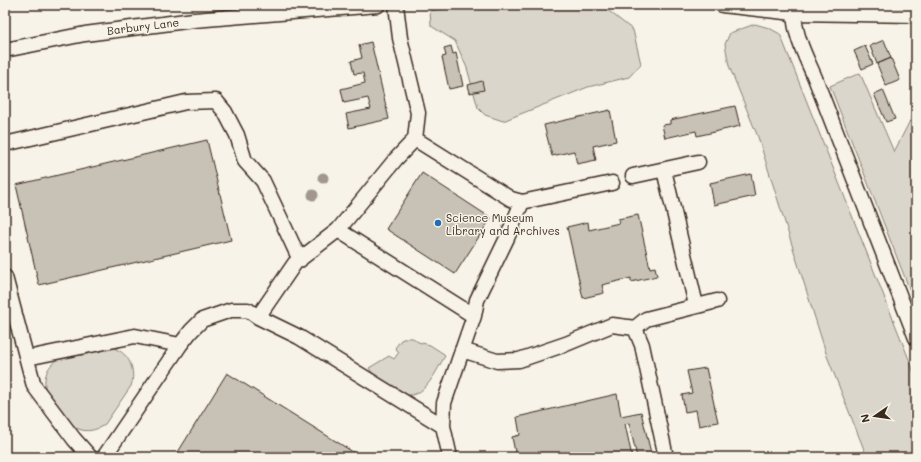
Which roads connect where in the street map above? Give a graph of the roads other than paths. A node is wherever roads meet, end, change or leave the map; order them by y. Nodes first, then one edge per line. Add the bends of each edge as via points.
1 (378, 5) edge
2 (396, 5) edge
3 (722, 5) edge
4 (794, 13) junction
5 (916, 15) edge
6 (5, 50) edge
7 (415, 139) junction
8 (5, 144) edge
9 (698, 162) dead end
10 (664, 170) junction
11 (633, 176) dead end
12 (612, 183) dead end
13 (522, 202) junction
14 (338, 230) junction
15 (300, 260) junction
16 (5, 277) edge
17 (717, 301) dead end
18 (696, 305) junction
19 (474, 316) junction
20 (258, 317) junction
21 (635, 328) junction
22 (916, 338) edge
23 (180, 345) junction
24 (462, 350) junction
25 (27, 358) junction
26 (443, 426) junction
27 (90, 457) edge
28 (104, 457) edge
29 (450, 457) edge
30 (666, 457) edge

1 - 6 street, Barbury Lane via 194,20 85,34
2 - 7 street via 400,38 418,113
3 - 4 street
4 - 5 street
4 - 22 street via 802,49
7 - 13 street via 511,199
7 - 14 street
8 - 15 street via 186,102 216,101 237,135 245,161 262,181
9 - 10 street
10 - 11 street
10 - 18 street
12 - 13 street
13 - 19 street via 477,300
14 - 15 street
14 - 19 street
15 - 20 street via 295,263
16 - 25 street
17 - 18 street
18 - 21 street via 646,318
19 - 24 street
20 - 23 street via 248,310 232,310 210,317 202,320
20 - 26 street via 299,337
21 - 24 street via 612,325 519,360 497,361
21 - 30 street via 642,345
23 - 25 street via 135,336
23 - 28 street
24 - 26 street via 444,403
25 - 27 street via 34,386
26 - 29 street

